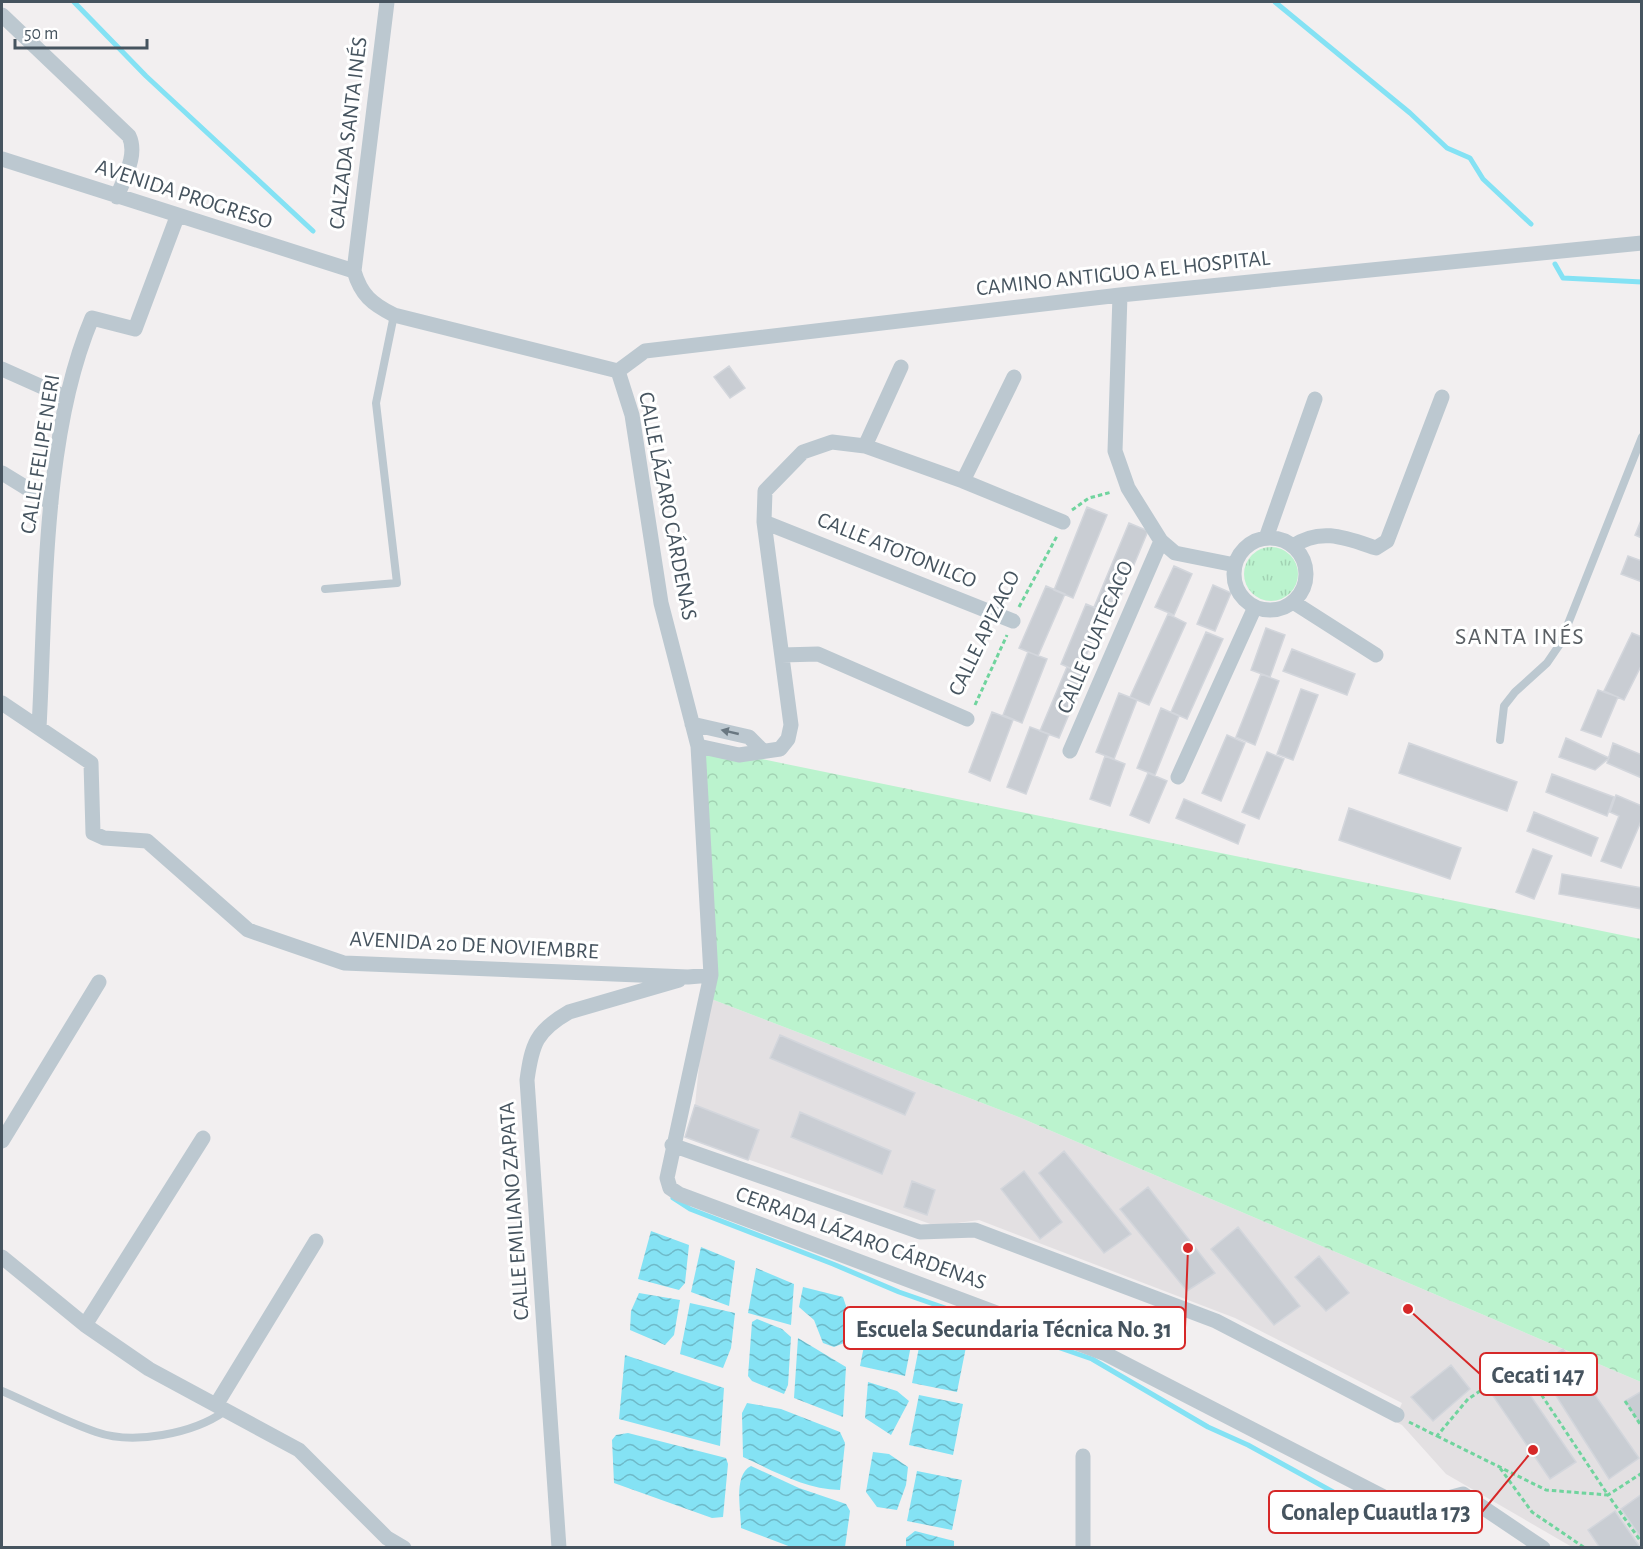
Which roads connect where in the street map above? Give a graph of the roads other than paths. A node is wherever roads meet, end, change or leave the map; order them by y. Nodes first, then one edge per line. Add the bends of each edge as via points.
1 (387, 2) edge
2 (2, 15) edge
3 (2, 159) edge
4 (117, 197) junction
5 (177, 217) junction
6 (1641, 243) edge
7 (354, 271) junction
8 (1120, 295) junction
9 (394, 315) junction
10 (901, 368) dead end
11 (2, 369) edge
12 (618, 371) junction
13 (1014, 377) dead end
14 (1442, 397) dead end
15 (67, 398) junction
16 (1315, 399) dead end
17 (1641, 437) edge
18 (865, 446) junction
19 (2, 473) edge
20 (963, 481) junction
21 (51, 503) junction
22 (764, 522) junction
23 (1063, 522) road end
24 (1266, 538) junction
25 (1161, 541) junction
26 (1293, 546) junction
27 (1235, 565) junction
28 (325, 589) dead end
29 (1293, 602) junction
30 (1255, 607) junction
31 (1013, 621) road end
32 (1376, 654) dead end
33 (782, 655) junction
34 (2, 703) edge
35 (967, 719) road end
36 (692, 724) junction
37 (39, 728) junction
38 (1500, 740) dead end
39 (698, 746) junction
40 (763, 751) junction
41 (1070, 751) dead end
42 (1178, 777) dead end
43 (711, 975) junction
44 (688, 977) junction
45 (99, 982) dead end
46 (203, 1138) dead end
47 (2, 1141) edge
48 (672, 1145) junction
49 (316, 1240) dead end
50 (2, 1257) edge
51 (86, 1325) junction
52 (2, 1391) edge
53 (220, 1408) junction
54 (1397, 1415) road end
55 (1083, 1456) dead end
56 (404, 1548) edge
57 (559, 1548) edge
58 (1083, 1548) edge
59 (1543, 1548) edge

1 - 7 street, CALZADA SANTA INÉS
2 - 4 street via 129,136 133,154
3 - 4 street, AVENIDA PROGRESO
4 - 5 street, AVENIDA PROGRESO
5 - 7 street, AVENIDA PROGRESO
5 - 15 street, CALLE FELIPE NERI via 135,329 92,318
6 - 8 street, CAMINO ANTIGUO A EL HOSPITAL
7 - 9 street, CALLE LÁZARO CÁRDENAS via 366,297
8 - 12 street, CAMINO ANTIGUO A EL HOSPITAL via 645,351
8 - 25 street via 1115,452 1128,488
9 - 12 street, CALLE LÁZARO CÁRDENAS
9 - 28 lane via 376,403 397,583
10 - 18 street
11 - 15 street
12 - 36 street, CALLE LÁZARO CÁRDENAS via 633,415 661,603
13 - 20 street
14 - 26 street via 1387,541 1376,548 1311,535
15 - 21 street, CALLE FELIPE NERI
16 - 24 street
17 - 38 lane via 1560,644 1547,663 1504,706
18 - 20 street
18 - 22 street via 832,442 803,452 765,491
19 - 21 street
20 - 23 street
21 - 37 street, CALLE FELIPE NERI
22 - 31 street, CALLE ATOTONILCO
22 - 33 street
24 - 26 street
24 - 27 street via 1246,546
25 - 27 street via 1175,553
25 - 41 street, CALLE CUATECACO
26 - 29 street via 1303,558 1306,574 1303,590
27 - 30 street via 1237,589
29 - 30 street via 1275,610
29 - 32 street
30 - 42 street
33 - 35 street, CALLE APIZACO via 818,654
33 - 40 street via 791,725 788,740 780,749
34 - 37 street, AVENIDA 20 DE NOVIEMBRE
36 - 39 street, CERRADA LÁZARO CÁRDENAS
40 -> 36 street via 749,737
37 - 44 street, AVENIDA 20 DE NOVIEMBRE via 91,763 93,833 104,838 147,841 248,930 344,963
39 - 40 street via 739,755
39 - 43 street, CERRADA LÁZARO CÁRDENAS
43 - 44 street, AVENIDA 20 DE NOVIEMBRE
43 - 48 street, CERRADA LÁZARO CÁRDENAS
44 - 57 street, CALLE EMILIANO ZAPATA via 569,1012 538,1035 530,1058 527,1080
45 - 47 street
46 - 51 street
48 - 54 street via 920,1232 975,1230 1216,1321
48 - 59 street, CERRADA LÁZARO CÁRDENAS via 667,1178 670,1188 679,1194 1106,1354 1407,1509 1463,1494
49 - 53 street
50 - 51 street
51 - 53 street via 149,1369
52 - 53 lane via 96,1432 119,1437 174,1433 207,1424
53 - 56 street via 299,1450 387,1538
55 - 58 street

